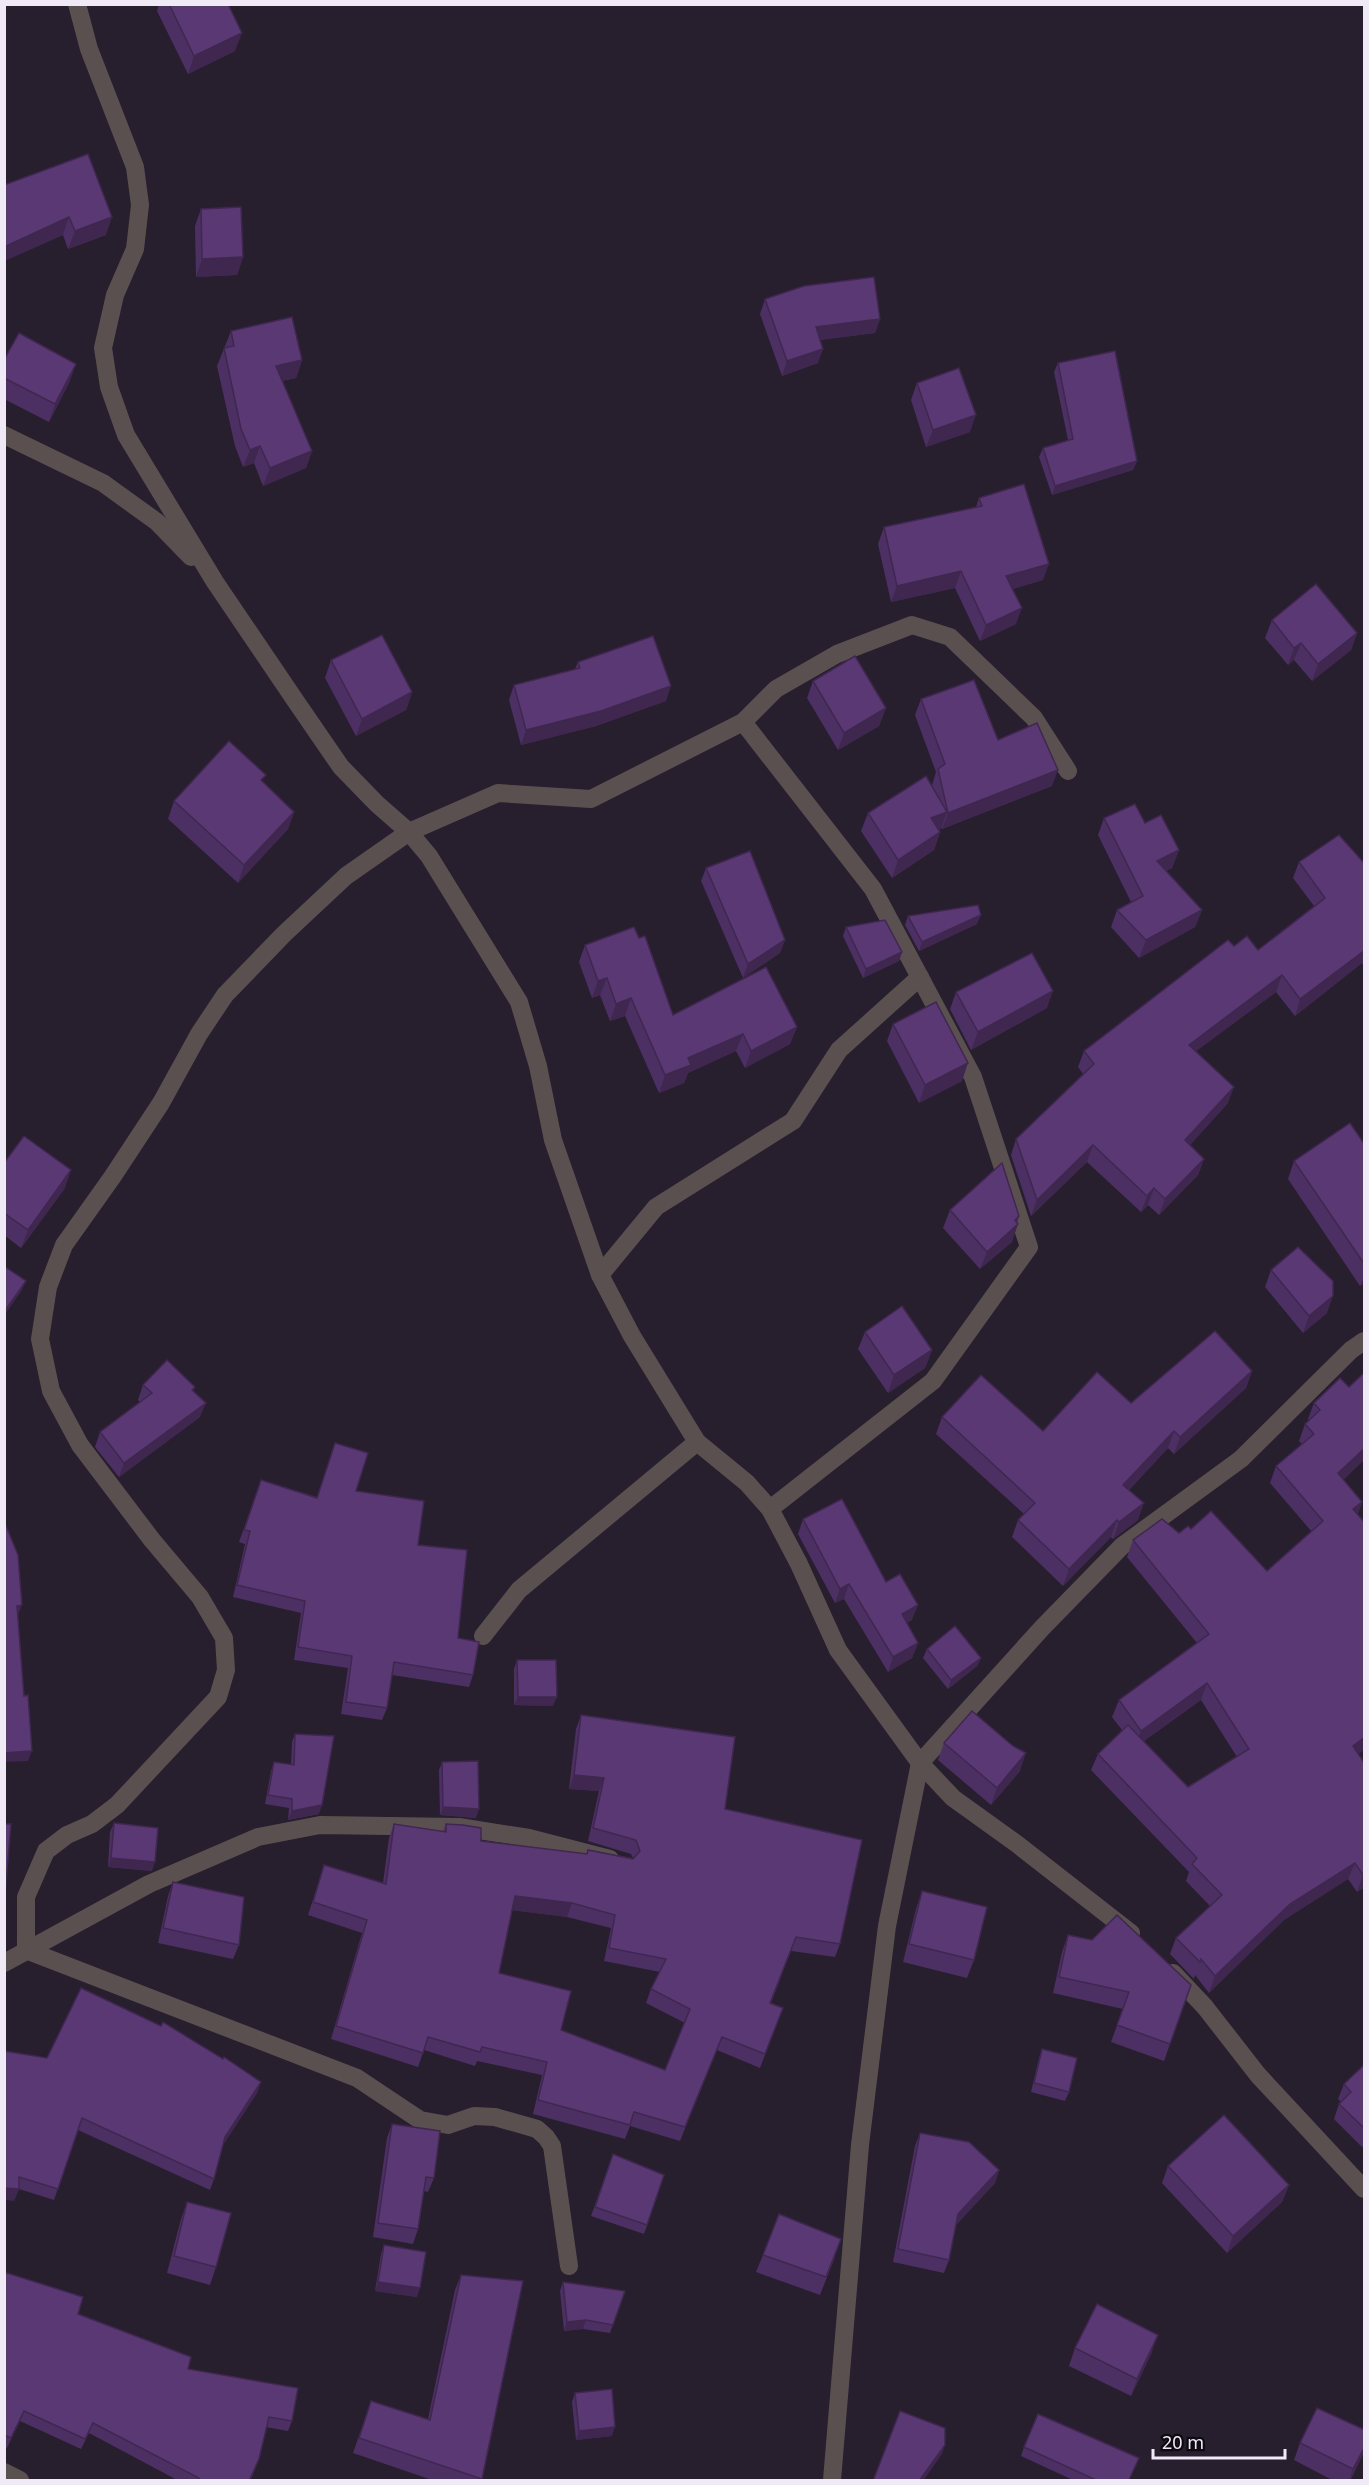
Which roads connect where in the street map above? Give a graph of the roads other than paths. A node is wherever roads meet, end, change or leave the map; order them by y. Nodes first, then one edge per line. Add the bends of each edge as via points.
1 (77, 4) edge
2 (4, 435) edge
3 (215, 582) junction
4 (743, 722) junction
5 (1068, 771) dead end
6 (409, 832) junction
7 (920, 977) junction
8 (600, 1275) junction
9 (1365, 1341) edge
10 (697, 1442) junction
11 (770, 1509) junction
12 (483, 1636) dead end
13 (920, 1763) junction
14 (624, 1862) edge
15 (1144, 1943) edge
16 (27, 1950) junction
17 (1159, 1959) edge
18 (4, 1963) edge
19 (1365, 2189) edge
20 (569, 2266) dead end
21 (4, 2472) edge
22 (20, 2481) edge
23 (832, 2481) edge

1 - 3 street via 89,49 135,167 140,205 135,249 115,295 103,348 110,387 126,435
2 - 3 street via 104,483 157,522
3 - 6 street via 341,766
4 - 5 street via 776,689 837,654 912,625 950,637 1034,718
4 - 6 street via 591,800 498,793
4 - 7 street via 873,889
6 - 8 street via 429,856 519,1002 554,1140
6 - 16 street via 346,876 225,995 161,1103 64,1245 48,1287 40,1339 51,1391 80,1445 200,1597 224,1638 226,1670 218,1697 117,1805 46,1851 26,1897
7 - 8 street via 839,1050 793,1121 656,1207
7 - 11 street via 973,1077 1029,1248 933,1381
8 - 10 street
9 - 13 street via 1351,1350 1241,1459 1122,1545
10 - 11 street via 747,1482
10 - 12 street via 519,1590
11 - 13 street via 838,1650
13 - 15 street via 953,1798
13 - 23 street via 887,1926 860,2145
14 - 16 street via 529,1838 459,1827 320,1825 258,1837 149,1884
16 - 18 street
16 - 20 street via 357,2078 420,2120 448,2125 474,2116 495,2117 537,2129 552,2146
17 - 19 street via 1205,2007 1258,2075
21 - 22 street

